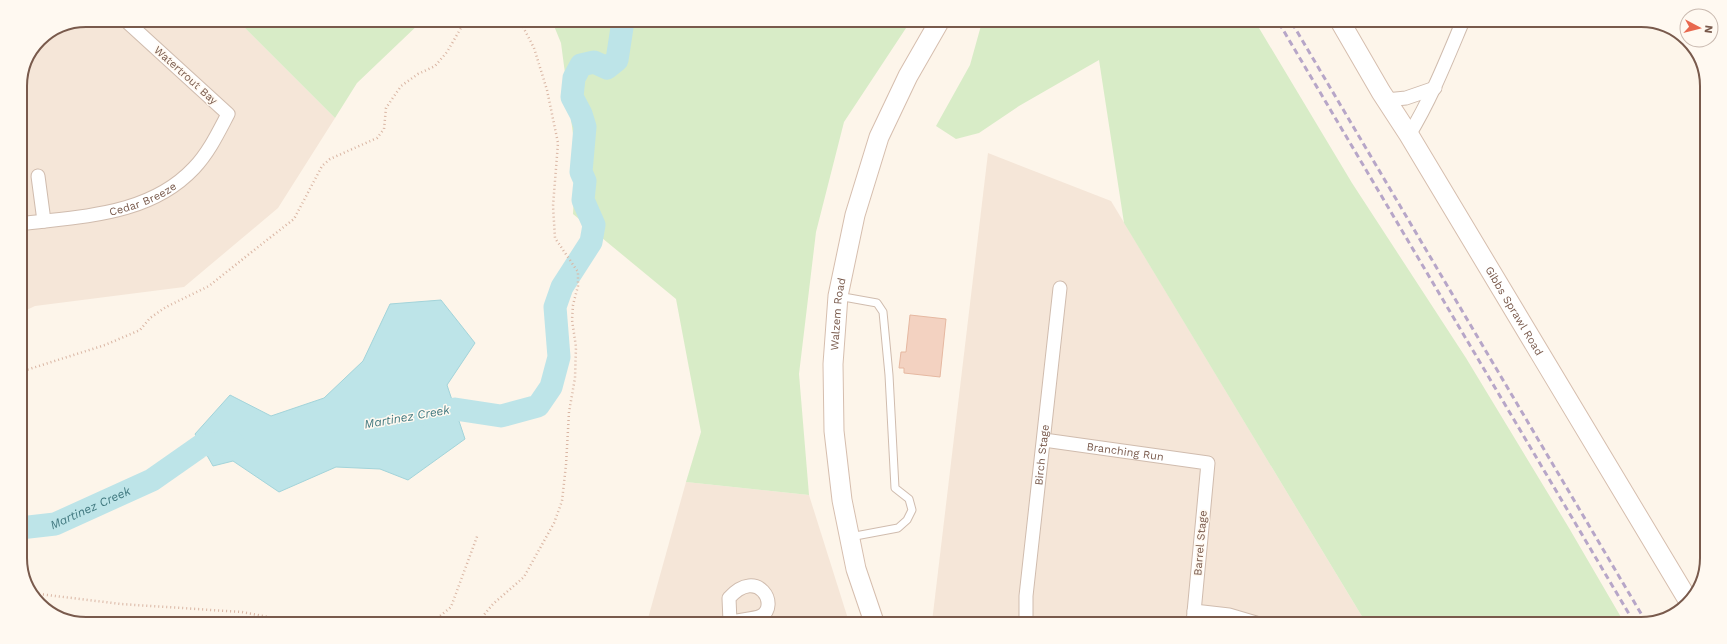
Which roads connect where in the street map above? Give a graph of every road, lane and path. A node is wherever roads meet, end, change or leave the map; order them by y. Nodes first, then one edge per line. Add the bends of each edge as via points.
1 (133, 27) edge
2 (462, 27) edge
3 (523, 27) edge
4 (936, 27) edge
5 (1343, 27) edge
6 (1460, 27) edge
7 (1435, 88) junction
8 (1386, 100) junction
9 (228, 114) joint
10 (1409, 135) junction
11 (38, 176) dead end
12 (44, 221) junction
13 (27, 223) edge
14 (1060, 288) dead end
15 (838, 296) junction
16 (27, 370) edge
17 (1044, 440) junction
18 (1208, 463) joint
19 (478, 534) dead end
20 (850, 537) junction
21 (39, 594) edge
22 (1686, 597) edge
23 (268, 617) edge
24 (439, 617) edge
25 (483, 617) edge
26 (872, 617) edge
27 (1026, 617) edge
28 (1194, 617) edge
29 (1236, 617) edge

1 - 9 street, Watertrout Bay
2 - 16 path via 447,52 435,66 402,86 386,108 384,129 378,138 330,159 322,166 294,219 258,248 209,286 150,318 140,330 105,345
3 - 25 path via 534,48 548,90 558,143 553,206 555,238 578,272 572,320 576,348 575,378 569,412 562,501 554,523 524,577 493,604
4 - 15 main road, Walzem Road via 908,76 879,137 855,215
5 - 8 main road, Gibbs Sprawl Road
6 - 7 street
7 - 8 street via 1406,98
7 - 10 street
8 - 10 main road, Gibbs Sprawl Road
9 - 12 street, Cedar Breeze via 212,145 194,168 168,190 123,210
10 - 22 main road, Gibbs Sprawl Road
11 - 12 street
12 - 13 street, Cedar Breeze
14 - 17 street, Birch Stage
15 - 20 main road, Walzem Road via 833,364 834,431 842,500
15 - 20 lane via 877,303 883,312 895,488 909,499 912,510 907,520 898,528
17 - 18 street, Branching Run
17 - 27 street, Birch Stage via 1026,596
18 - 28 street, Barrel Stage
19 - 24 path via 451,607
20 - 26 main road, Walzem Road via 856,569
21 - 23 path via 121,604 242,612
28 - 29 street

